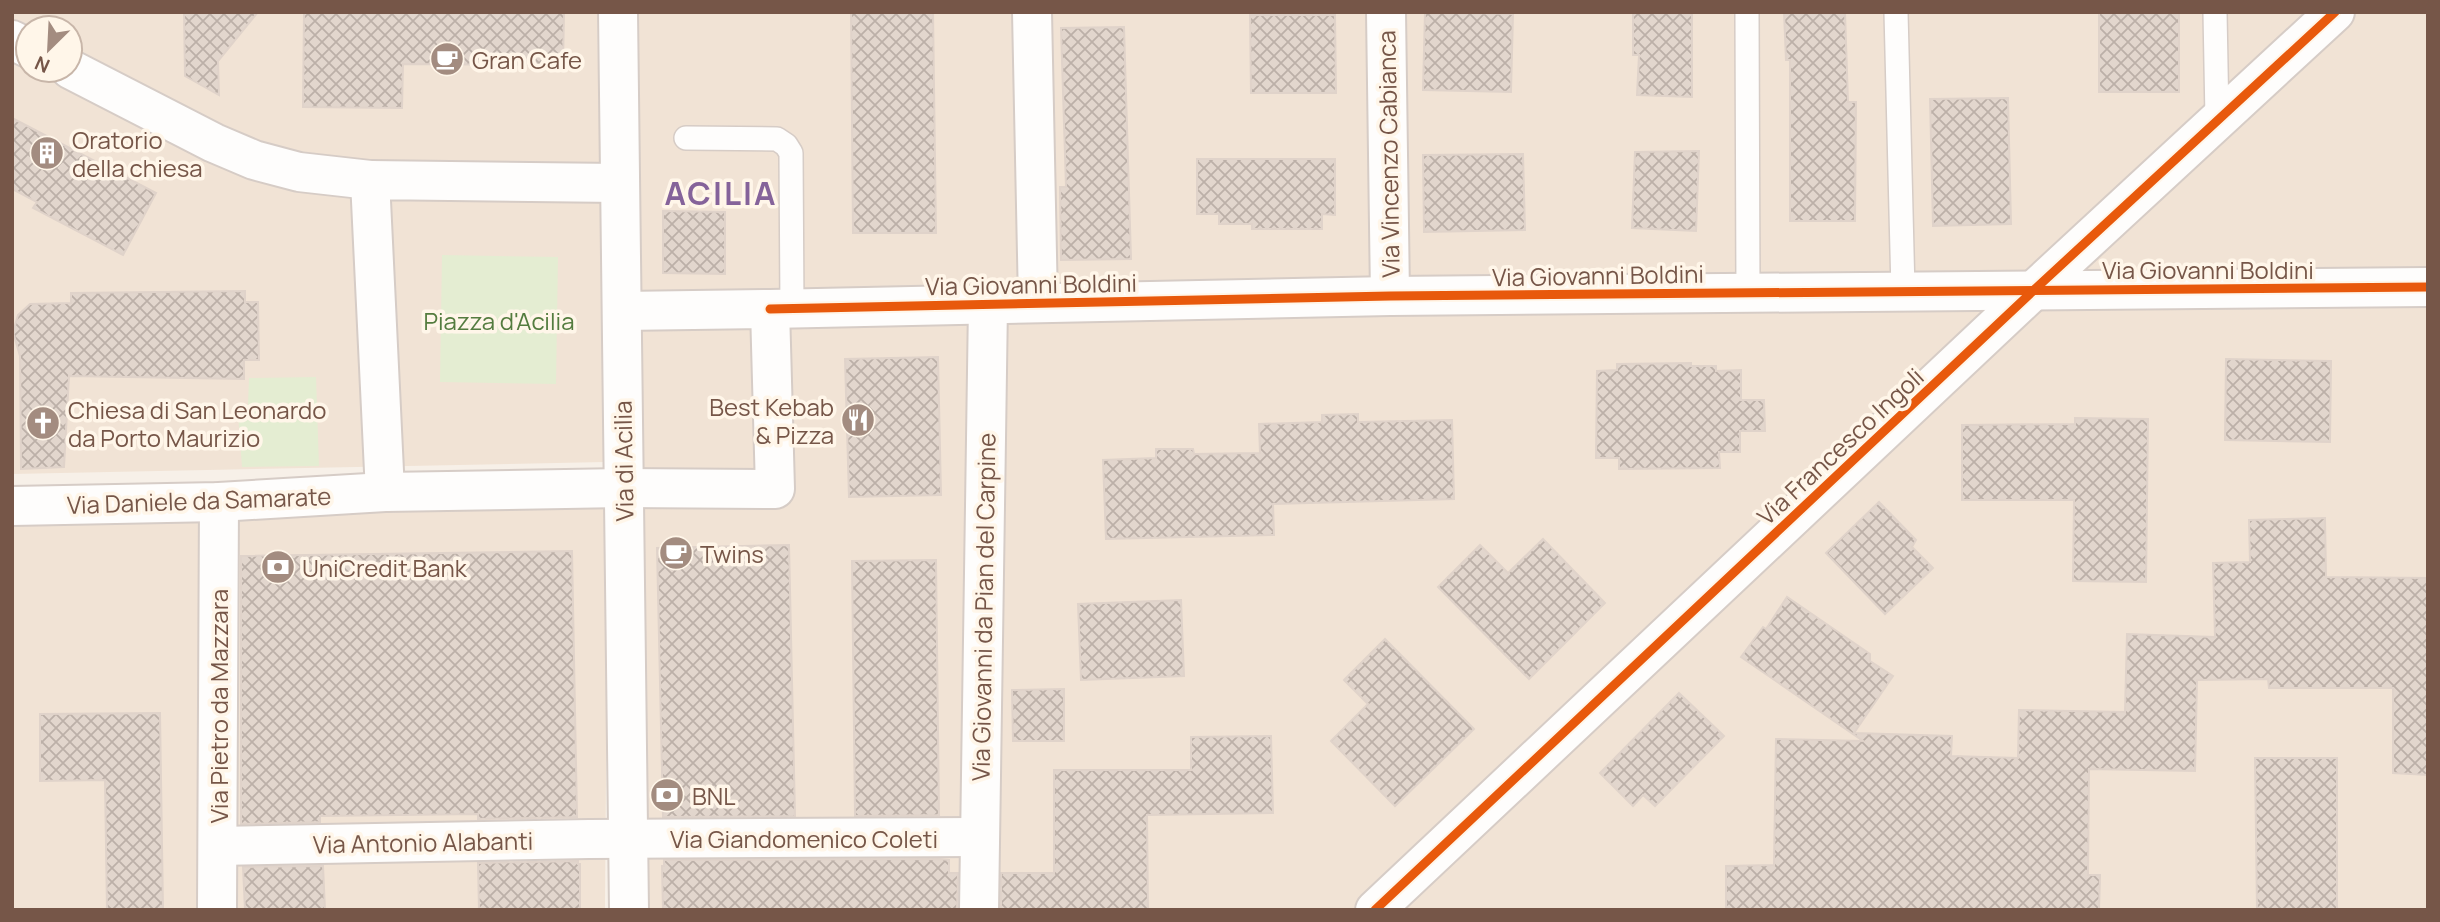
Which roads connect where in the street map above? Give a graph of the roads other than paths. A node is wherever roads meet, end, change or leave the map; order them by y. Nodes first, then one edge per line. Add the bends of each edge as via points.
1 (618, 12) edge
2 (1032, 12) edge
3 (1386, 12) edge
4 (1747, 12) edge
5 (1896, 12) edge
6 (2215, 12) edge
7 (2334, 12) edge
8 (84, 76) edge
9 (2217, 119) junction
10 (686, 138) dead end
11 (370, 180) junction
12 (619, 183) junction
13 (2428, 287) edge
14 (2034, 290) junction
15 (1903, 291) junction
16 (1748, 293) junction
17 (1390, 296) junction
18 (1038, 303) junction
19 (988, 304) junction
20 (781, 309) junction
21 (622, 312) junction
22 (623, 488) junction
23 (385, 492) junction
24 (219, 502) junction
25 (12, 506) edge
26 (979, 837) junction
27 (629, 839) junction
28 (218, 846) junction
29 (217, 910) edge
30 (629, 910) edge
31 (979, 910) edge
32 (1375, 910) edge

1 - 12 street, Via di Acilia
2 - 18 street
3 - 17 street, Via Vincenzo Cabianca
4 - 16 lane
5 - 15 lane
6 - 9 lane
7 - 9 street, Via Francesco Ingoli
8 - 11 street via 254,160 299,172
9 - 14 street, Via Francesco Ingoli
10 - 20 lane via 777,139 791,153
11 - 12 street
11 - 23 street
12 - 21 street, Via di Acilia
13 - 14 street, Via Giovanni Boldini
14 - 15 street, Via Giovanni Boldini
14 - 32 street, Via Francesco Ingoli
15 - 16 street, Via Giovanni Boldini
16 - 17 street, Via Giovanni Boldini
17 - 18 street, Via Giovanni Boldini
18 - 19 street, Via Giovanni Boldini
19 - 20 street, Via Giovanni Boldini
19 - 26 street, Via Giovanni da Pian del Carpine
20 - 21 street, Via Giovanni Boldini
20 - 22 street, Via Daniele da Samarate via 775,489
21 - 22 street, Via di Acilia
22 - 23 street, Via Daniele da Samarate
22 - 27 street, Via di Acilia
23 - 24 street, Via Daniele da Samarate
24 - 25 street, Via Daniele da Samarate
24 - 28 street, Via Pietro da Mazzara
26 - 27 street, Via Giandomenico Coleti
26 - 31 street, Via Giovanni da Pian del Carpine
27 - 28 street, Via Antonio Alabanti
27 - 30 street, Via di Acilia
28 - 29 street, Via Pietro da Mazzara

